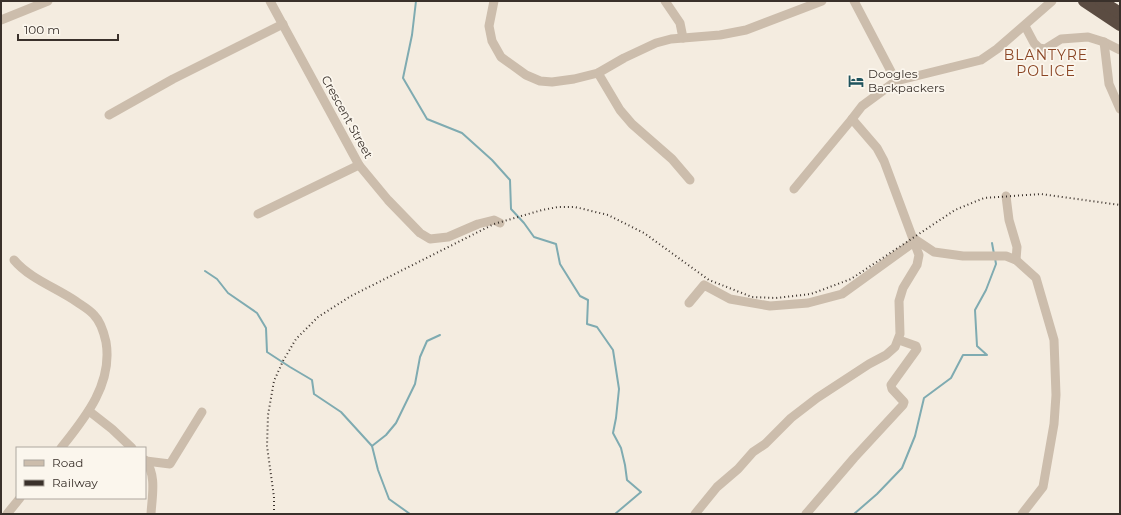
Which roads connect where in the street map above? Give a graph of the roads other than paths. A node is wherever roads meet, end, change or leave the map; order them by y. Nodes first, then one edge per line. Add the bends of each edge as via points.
1 (48, 1) edge
2 (270, 1) edge
3 (494, 1) edge
4 (665, 1) edge
5 (822, 1) edge
6 (854, 1) edge
7 (1052, 1) edge
8 (1084, 1) edge
9 (1101, 1) edge
10 (1120, 13) edge
11 (1, 20) edge
12 (283, 24) junction
13 (1120, 25) edge
14 (1025, 26) junction
15 (683, 38) junction
16 (1104, 42) junction
17 (1120, 50) edge
18 (598, 73) junction
19 (896, 81) junction
20 (1120, 108) edge
21 (108, 115) dead end
22 (852, 119) junction
23 (359, 165) junction
24 (690, 180) dead end
25 (794, 189) dead end
26 (1006, 196) dead end
27 (258, 214) dead end
28 (500, 222) dead end
29 (913, 240) junction
30 (14, 260) dead end
31 (1016, 260) junction
32 (689, 303) dead end
33 (899, 340) junction
34 (89, 411) junction
35 (202, 412) dead end
36 (62, 447) edge
37 (131, 447) edge
38 (146, 460) edge
39 (19, 499) edge
40 (7, 514) edge
41 (151, 514) edge
42 (695, 514) edge
43 (806, 514) edge
44 (1022, 514) edge

1 - 11 street
2 - 12 street, Crescent Street
3 - 18 street via 489,26 492,41 501,57 526,75 540,81 552,82
4 - 15 street via 680,23
5 - 15 street via 746,30
6 - 19 street
7 - 14 street
8 - 13 highway
9 - 10 highway
12 - 21 street
12 - 23 street, Crescent Street
14 - 16 street via 1039,48 1045,49 1062,39 1088,36
14 - 19 street via 981,60
15 - 18 street via 656,43
16 - 17 street
16 - 20 street via 1109,84
18 - 24 street via 620,110 672,159
19 - 22 street via 862,106
22 - 25 street
22 - 29 street via 877,148 884,161
23 - 27 street
23 - 28 street, Crescent Street via 388,200 420,233 430,239 448,237 494,220
26 - 31 street via 1009,220 1017,247
29 - 31 street via 934,252 963,256 1006,256
29 - 32 street via 836,296 808,303 770,306 730,298 704,285
29 - 33 street via 919,255 917,265 903,288 899,301
30 - 34 street via 45,284 94,315 102,328 107,347 107,360 101,386
31 - 44 street via 1036,278 1054,340 1056,395 1054,424 1043,487
33 - 42 street via 886,355 843,380 791,418 765,444 753,452
33 - 43 street via 916,346 917,349 891,385 904,402 903,405
34 - 36 street
34 - 37 street
35 - 38 street via 170,464
38 - 41 street via 153,477
39 - 40 street

